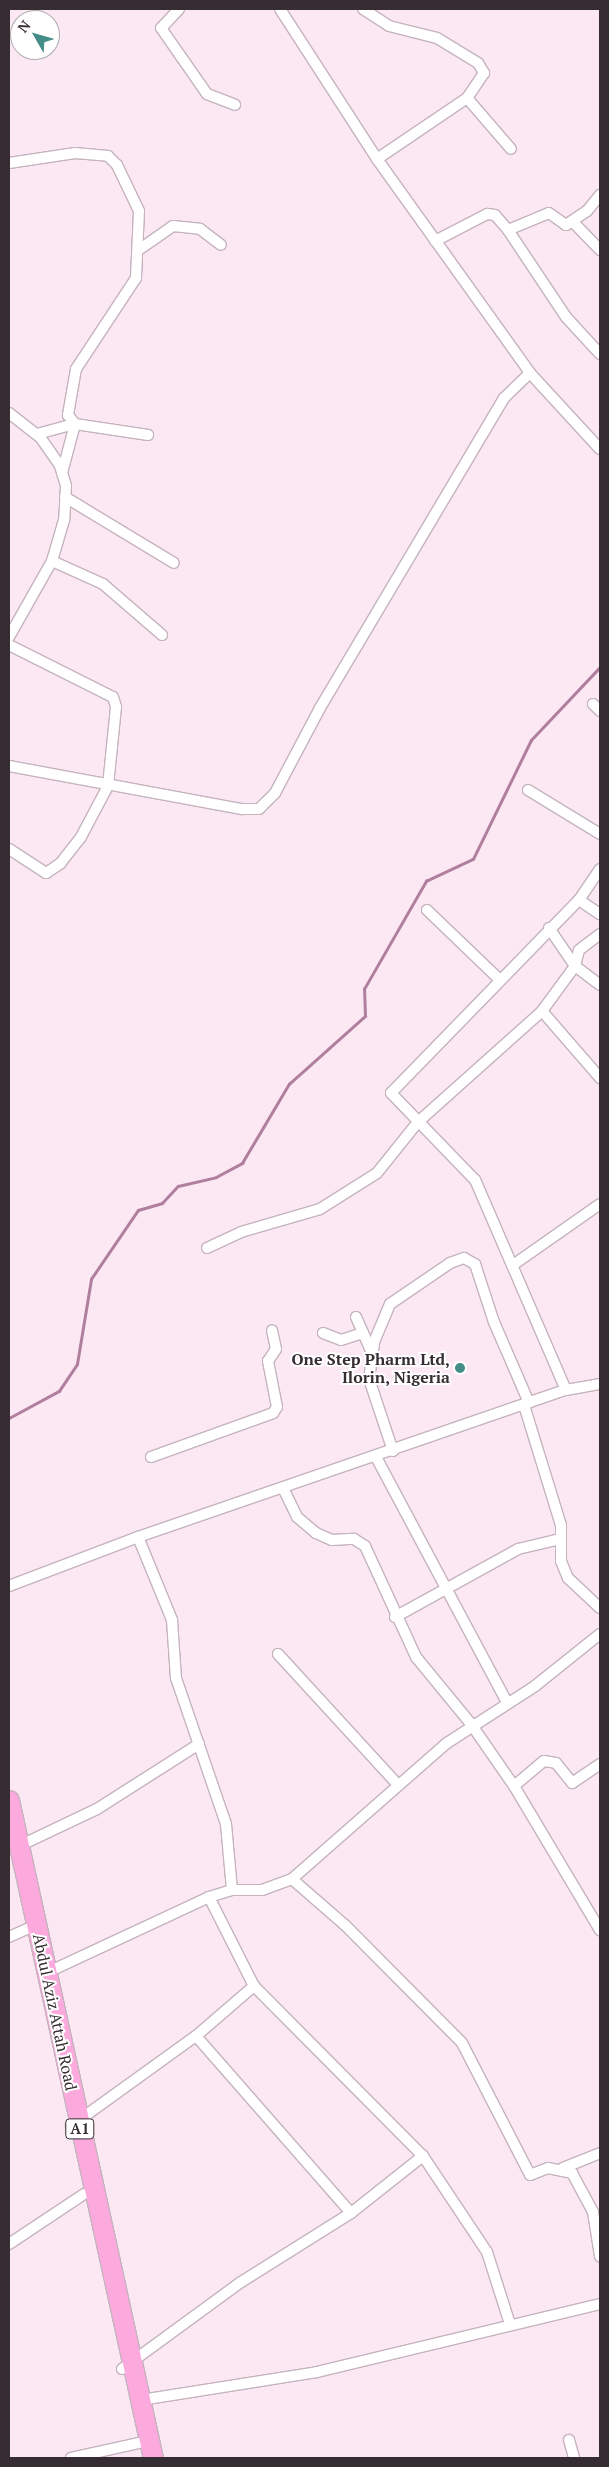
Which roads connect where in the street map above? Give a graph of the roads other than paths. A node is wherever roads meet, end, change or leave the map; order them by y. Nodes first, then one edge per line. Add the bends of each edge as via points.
1 (179, 9) edge
2 (280, 9) edge
3 (363, 9) edge
4 (467, 98) junction
5 (235, 104) dead end
6 (511, 149) dead end
7 (377, 159) junction
8 (9, 163) edge
9 (600, 195) edge
10 (573, 222) junction
11 (508, 230) junction
12 (435, 241) junction
13 (221, 245) dead end
14 (140, 249) junction
15 (600, 250) edge
16 (600, 354) edge
17 (530, 373) junction
18 (9, 413) edge
19 (75, 424) junction
20 (37, 434) junction
21 (148, 435) dead end
22 (600, 449) edge
23 (62, 473) junction
24 (65, 497) junction
25 (52, 561) junction
26 (174, 563) dead end
27 (162, 636) dead end
28 (9, 637) edge
29 (9, 645) edge
30 (9, 766) edge
31 (108, 786) junction
32 (528, 790) dead end
33 (600, 834) edge
34 (9, 850) edge
35 (600, 869) edge
36 (579, 900) junction
37 (427, 910) dead end
38 (600, 914) edge
39 (549, 928) junction
40 (600, 934) edge
41 (575, 966) junction
42 (498, 978) junction
43 (600, 985) edge
44 (542, 1011) junction
45 (600, 1078) edge
46 (418, 1122) junction
47 (600, 1204) edge
48 (207, 1248) dead end
49 (513, 1266) junction
50 (356, 1317) dead end
51 (272, 1330) dead end
52 (323, 1333) dead end
53 (363, 1333) junction
54 (371, 1350) junction
55 (600, 1384) edge
56 (566, 1390) junction
57 (527, 1404) junction
58 (393, 1451) junction
59 (151, 1457) dead end
60 (376, 1457) junction
61 (283, 1488) junction
62 (138, 1537) junction
63 (560, 1539) junction
64 (9, 1586) edge
65 (445, 1588) junction
66 (600, 1608) edge
67 (395, 1616) junction
68 (600, 1634) edge
69 (278, 1654) dead end
70 (507, 1702) junction
71 (471, 1724) junction
72 (199, 1744) junction
73 (600, 1764) edge
74 (398, 1785) junction
75 (514, 1786) junction
76 (9, 1800) edge
77 (14, 1841) edge
78 (292, 1879) junction
79 (232, 1890) junction
80 (209, 1897) junction
81 (29, 1928) junction
82 (600, 1930) edge
83 (9, 1937) edge
84 (46, 1973) junction
85 (254, 1986) junction
86 (196, 2036) junction
87 (75, 2125) junction
88 (600, 2153) edge
89 (423, 2156) junction
90 (563, 2168) junction
91 (84, 2194) junction
92 (351, 2213) junction
93 (9, 2244) edge
94 (600, 2256) edge
95 (600, 2304) edge
96 (510, 2324) junction
97 (126, 2366) junction
98 (141, 2400) junction
99 (569, 2440) dead end
100 (141, 2451) edge
101 (71, 2458) edge
102 (153, 2458) edge
103 (574, 2458) edge

1 - 5 street via 161,28 207,94
2 - 7 street
3 - 4 street via 389,26 419,31 474,60 484,72
4 - 6 street
4 - 7 street
7 - 12 street
8 - 14 street via 75,153 108,156 117,164 139,211
9 - 10 street
10 - 11 street via 566,225 549,213
10 - 15 street
11 - 12 street via 495,215 488,214
11 - 16 street via 566,317
12 - 17 street
13 - 14 street via 200,229 172,226
14 - 19 street via 129,291 101,324 76,368 68,415
17 - 22 street
17 - 31 street via 504,398 320,708 275,793 259,808 242,809
18 - 20 street
19 - 20 street
19 - 21 street
19 - 23 street
20 - 23 street
23 - 24 street
24 - 25 street
24 - 26 street
25 - 27 street via 104,584
25 - 28 street
29 - 31 street via 113,697
30 - 31 street
31 - 34 street via 81,837 53,870 38,871
32 - 33 street
35 - 36 street
36 - 38 street
36 - 39 street
37 - 42 street
39 - 41 street
39 - 42 street
40 - 41 street via 579,950
41 - 43 street
41 - 44 street
42 - 46 street via 391,1093
44 - 45 street
44 - 46 street
46 - 48 street via 377,1172 338,1199
46 - 49 street via 475,1180
47 - 49 street
49 - 56 street
50 - 53 street
51 - 59 street via 276,1348 268,1361 276,1407 268,1418
52 - 53 street via 341,1340
53 - 54 street
54 - 57 street via 390,1304 413,1285 464,1258 475,1264
54 - 58 street via 369,1379
55 - 56 street
56 - 57 street
57 - 58 street
57 - 63 street via 561,1525
58 - 60 street
60 - 61 street
60 - 65 street
61 - 62 street
61 - 67 street via 297,1517 316,1534 332,1540 354,1539 365,1546
62 - 64 street
62 - 72 street via 172,1620 176,1678
63 - 65 street via 518,1549
63 - 66 street via 560,1561 568,1578
65 - 67 street
65 - 70 street
67 - 71 street via 416,1657
68 - 70 street
69 - 74 street
70 - 71 street
71 - 74 street
71 - 75 street
72 - 77 street via 97,1809
72 - 79 street via 226,1824
73 - 75 street via 572,1783 556,1763 544,1761
74 - 78 street
75 - 82 street
76 - 77 highway, Abdul Aziz Attah Road / A1
77 - 81 highway, Abdul Aziz Attah Road / A1
77 - 84 highway, Abdul Aziz Attah Road / A1
78 - 79 street via 262,1890
78 - 90 street via 345,1925 462,2043 530,2175
79 - 80 street
80 - 84 street
80 - 85 street
81 - 83 street
81 - 87 highway, Abdul Aziz Attah Road / A1
84 - 87 highway, Abdul Aziz Attah Road / A1
85 - 86 street
85 - 89 street
86 - 87 street
86 - 92 street
87 - 91 highway, Abdul Aziz Attah Road / A1
87 - 97 highway, Abdul Aziz Attah Road / A1
88 - 90 street
89 - 92 street
89 - 96 street via 487,2252
90 - 94 street via 572,2173 590,2205
91 - 93 street
91 - 97 highway, Abdul Aziz Attah Road / A1
92 - 97 street via 248,2277
95 - 96 street
96 - 98 street via 317,2372
97 - 98 highway, Abdul Aziz Attah Road / A1
97 - 100 highway, Abdul Aziz Attah Road / A1
98 - 102 highway, Abdul Aziz Attah Road / A1
99 - 103 street
100 - 101 street

